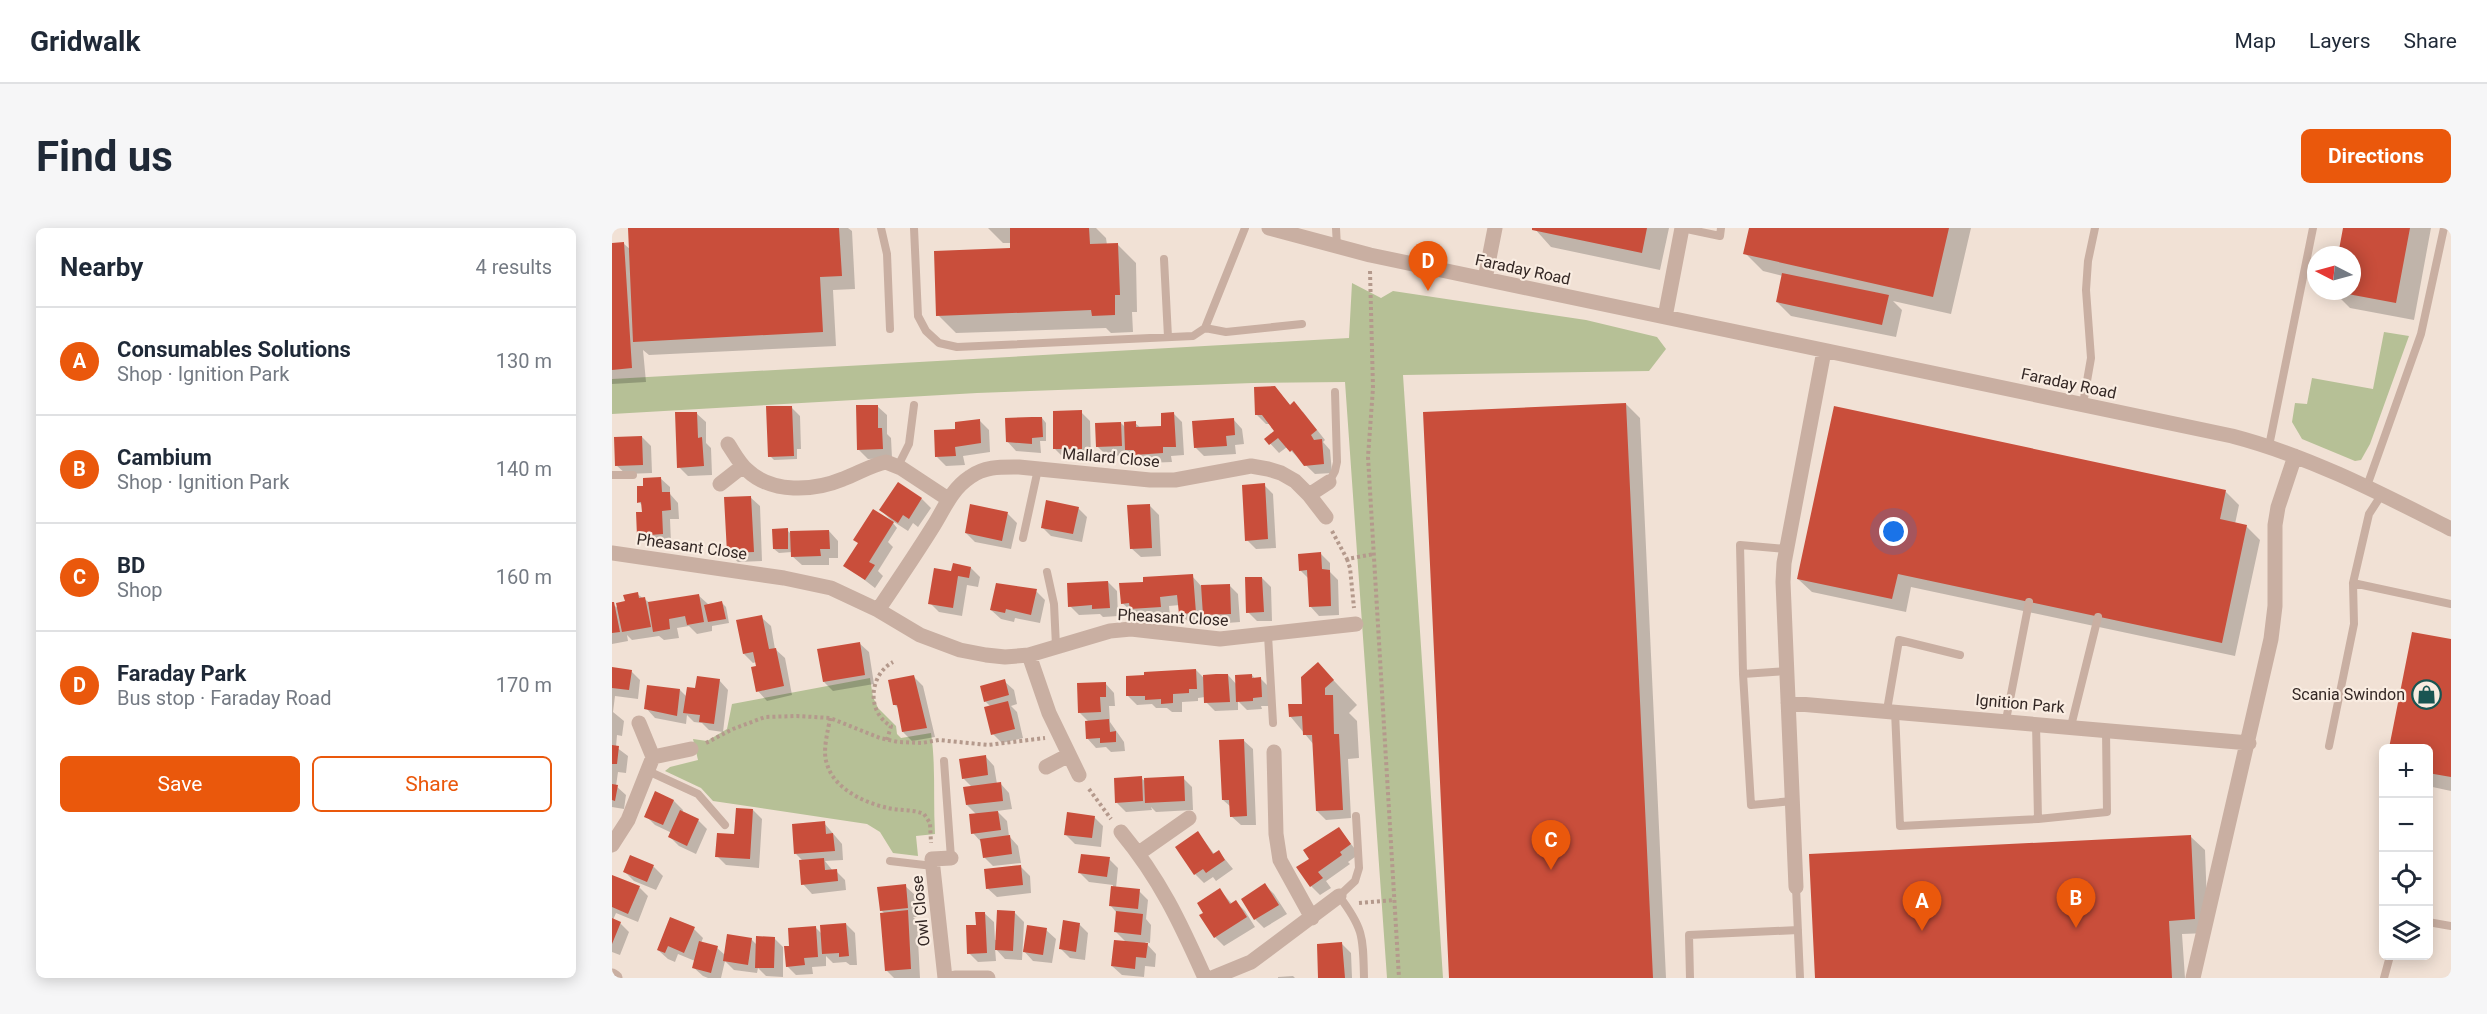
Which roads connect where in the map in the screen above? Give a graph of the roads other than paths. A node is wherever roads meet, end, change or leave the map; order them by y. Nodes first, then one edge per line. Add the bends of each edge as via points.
1 (881, 228) edge
2 (914, 228) edge
3 (1245, 228) edge
4 (1269, 228) edge
5 (1336, 228) edge
6 (1495, 228) edge
7 (1682, 228) edge
8 (1721, 228) edge
9 (2095, 228) edge
10 (2313, 228) edge
11 (2444, 228) edge
12 (1337, 247) junction
13 (1164, 259) dead end
14 (1485, 279) junction
15 (1665, 317) junction
16 (1302, 324) dead end
17 (1204, 328) junction
18 (890, 329) dead end
19 (1168, 337) junction
20 (1824, 351) junction
21 (1335, 392) dead end
22 (2083, 404) junction
23 (914, 405) dead end
24 (728, 444) dead end
25 (2269, 446) junction
26 (2295, 456) junction
27 (743, 466) junction
28 (898, 466) junction
29 (1038, 470) junction
30 (612, 475) edge
31 (633, 475) dead end
32 (1329, 482) joint
33 (720, 484) dead end
34 (2367, 486) junction
35 (2382, 494) junction
36 (1309, 495) junction
37 (948, 498) junction
38 (1326, 517) road end
39 (2451, 529) edge
40 (1023, 538) dead end
41 (1787, 549) junction
42 (612, 553) edge
43 (1047, 572) dead end
44 (2353, 583) junction
45 (2029, 602) dead end
46 (2451, 604) edge
47 (878, 610) junction
48 (2098, 617) dead end
49 (1356, 624) road end
50 (1268, 634) junction
51 (1056, 646) junction
52 (1029, 655) junction
53 (1960, 655) dead end
54 (1786, 671) junction
55 (1743, 674) junction
56 (1788, 703) junction
57 (1891, 710) junction
58 (2006, 720) junction
59 (639, 723) dead end
60 (1272, 723) dead end
61 (2036, 723) junction
62 (2071, 726) junction
63 (2106, 730) junction
64 (2249, 743) junction
65 (2329, 746) dead end
66 (691, 749) road end
67 (1274, 752) dead end
68 (1069, 754) junction
69 (944, 761) dead end
70 (651, 764) junction
71 (1046, 767) dead end
72 (1080, 775) road end
73 (1792, 801) junction
74 (1356, 816) dead end
75 (1189, 818) dead end
76 (2038, 819) junction
77 (725, 825) dead end
78 (1120, 832) road end
79 (612, 845) edge
80 (1139, 853) junction
81 (951, 858) joint
82 (890, 861) dead end
83 (933, 863) junction
84 (1796, 887) joint
85 (1339, 896) junction
86 (1311, 918) junction
87 (2433, 923) edge
88 (2451, 926) edge
89 (1798, 930) junction
90 (2389, 960) edge
91 (945, 978) edge
92 (955, 978) edge
93 (988, 978) edge
94 (1205, 978) edge
95 (1212, 978) edge
96 (1364, 978) edge
97 (1690, 978) edge
98 (1800, 978) edge
99 (2193, 978) edge
100 (2384, 978) edge

1 - 18 lane via 887,254
2 - 19 lane via 918,316 939,343 957,347
3 - 17 lane
4 - 12 street, Faraday Road
5 - 12 lane
6 - 14 street
7 - 8 lane via 1720,236
7 - 15 street
9 - 22 lane via 2086,290 2091,358
10 - 25 lane
11 - 34 lane via 2421,334
12 - 14 street, Faraday Road
13 - 19 lane
14 - 15 street, Faraday Road
15 - 20 street, Faraday Road
16 - 17 lane via 1226,332
17 - 19 lane via 1193,336
20 - 22 street, Faraday Road
20 - 41 street
21 - 32 lane via 1337,462
22 - 25 street, Faraday Road
23 - 28 lane via 909,444
24 - 27 street
25 - 26 street, Faraday Road
26 - 34 street, Faraday Road
26 - 64 street via 2275,525 2275,606
27 - 28 street via 760,480 774,485 808,489 882,463
27 - 33 street
28 - 37 street
29 - 36 street, Mallard Close via 1175,480 1251,466 1281,472
29 - 37 street, Mallard Close via 984,469 970,476
29 - 40 lane
30 - 31 lane
32 - 36 street
34 - 35 street, Faraday Road
35 - 39 street, Faraday Road
35 - 44 lane via 2370,514
36 - 38 street, Mallard Close
37 - 47 street, Mallard Close
41 - 54 street via 1783,582
41 - 55 lane via 1740,545
42 - 47 street, Pheasant Close via 831,588
43 - 51 lane via 1054,604
44 - 46 lane
44 - 65 lane via 2354,624
45 - 58 lane
47 - 52 street, Pheasant Close via 920,635 960,650 1005,657
48 - 62 lane
49 - 50 street, Pheasant Close
50 - 51 street, Pheasant Close via 1220,639 1131,629
50 - 60 lane
51 - 52 street, Pheasant Close
52 - 68 street
53 - 57 lane via 1899,640
54 - 55 lane
54 - 56 street
55 - 73 lane via 1751,805
56 - 57 street, Ignition Park
56 - 73 street
57 - 58 street, Ignition Park
57 - 76 lane via 1900,826
58 - 61 street, Ignition Park
59 - 70 street
61 - 62 street, Ignition Park
61 - 76 lane
62 - 63 street, Ignition Park
63 - 64 street, Ignition Park
63 - 76 lane via 2108,812
64 - 99 street
66 - 70 street
67 - 86 street via 1280,860
68 - 71 street
68 - 72 street
69 - 81 lane
70 - 77 lane via 698,794
70 - 79 street via 628,820
73 - 84 street
74 - 85 lane via 1359,868 1355,881
75 - 80 street
78 - 80 street
80 - 94 street via 1169,900
81 - 83 street, Owl Close
82 - 83 lane
83 - 91 street, Owl Close
84 - 89 lane
85 - 86 street
85 - 96 lane via 1358,921
86 - 95 street via 1251,962
87 - 88 lane
89 - 97 lane via 1689,935
89 - 98 lane
90 - 100 lane
92 - 93 street

